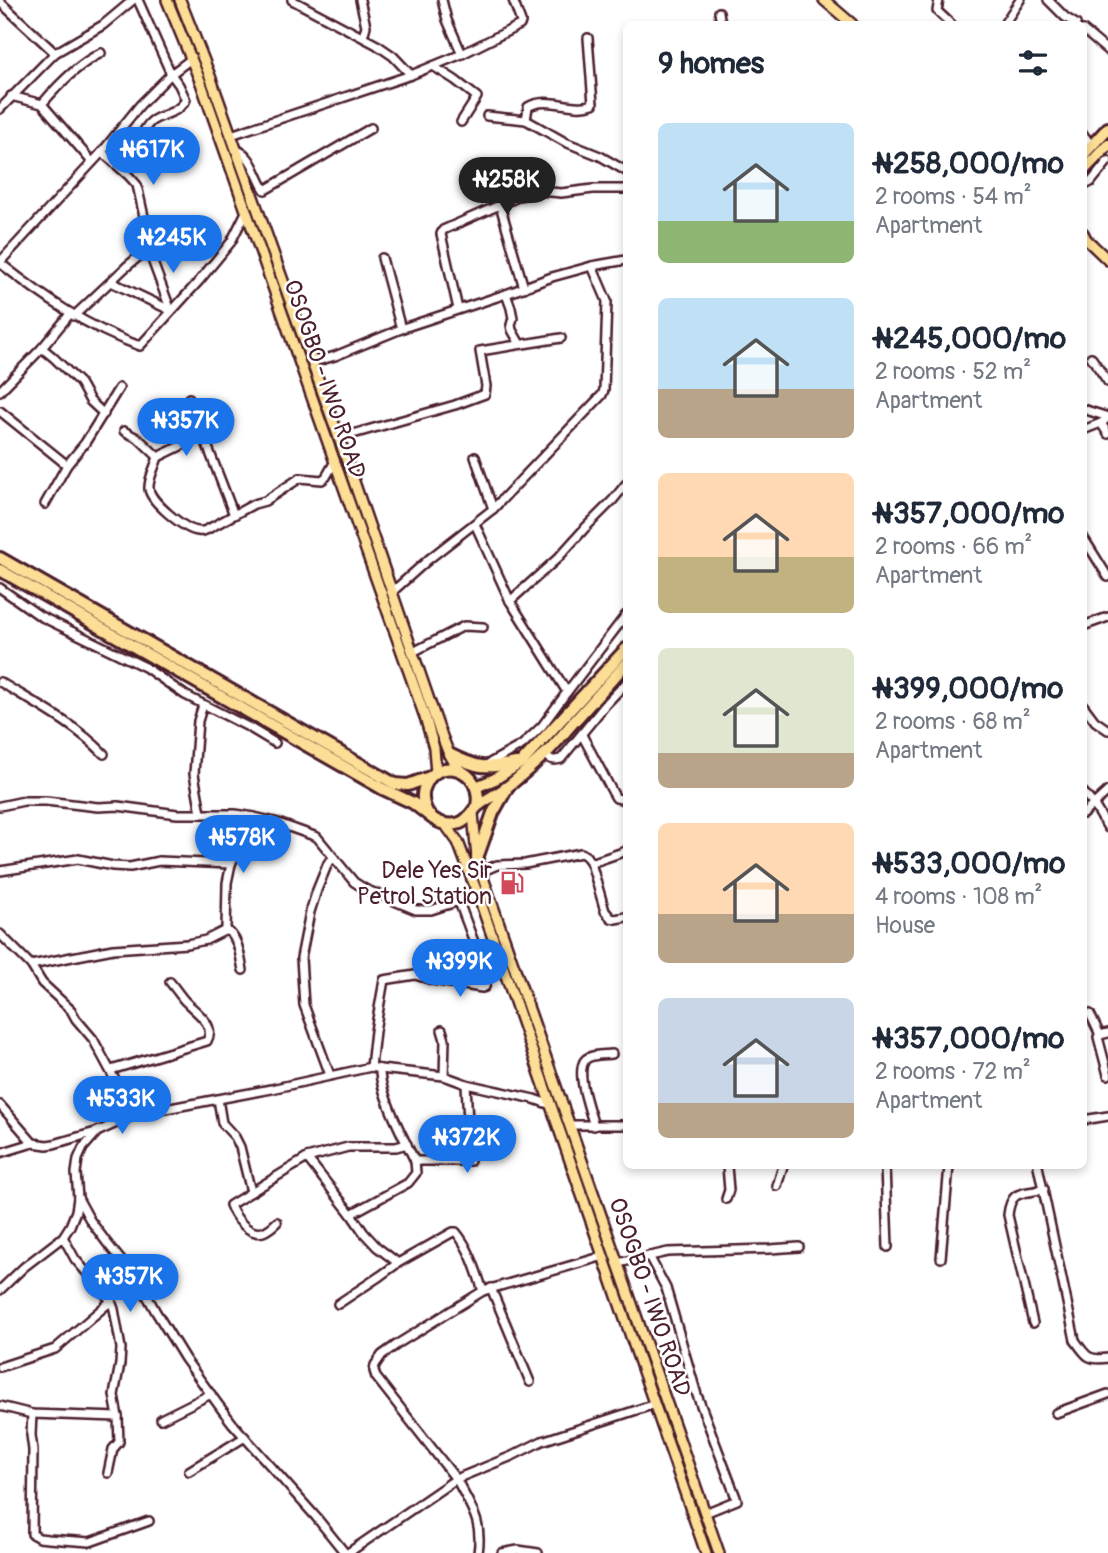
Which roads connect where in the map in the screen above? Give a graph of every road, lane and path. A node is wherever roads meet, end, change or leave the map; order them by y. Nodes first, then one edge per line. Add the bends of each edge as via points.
1 (135, 0) edge
2 (167, 0) edge
3 (180, 0) edge
4 (292, 0) edge
5 (360, 0) edge
6 (442, 0) edge
7 (513, 0) edge
8 (824, 0) edge
9 (939, 0) edge
10 (1020, 0) edge
11 (1048, 0) edge
12 (0, 1) edge
13 (719, 12) dead end
14 (720, 21) edge
15 (848, 21) edge
16 (948, 21) edge
17 (1006, 21) edge
18 (1071, 21) edge
19 (1087, 33) edge
20 (363, 37) junction
21 (588, 38) dead end
22 (1108, 51) edge
23 (55, 53) junction
24 (101, 53) dead end
25 (462, 54) junction
26 (191, 59) junction
27 (433, 66) junction
28 (171, 74) junction
29 (411, 75) junction
30 (6, 98) edge
31 (42, 104) junction
32 (0, 109) edge
33 (487, 116) dead end
34 (526, 120) junction
35 (461, 122) dead end
36 (371, 128) dead end
37 (1108, 128) edge
38 (231, 135) junction
39 (1087, 139) edge
40 (1108, 145) edge
41 (1092, 146) junction
42 (237, 150) junction
43 (1087, 151) edge
44 (102, 152) junction
45 (139, 157) dead end
46 (92, 162) junction
47 (1107, 164) edge
48 (1087, 168) edge
49 (623, 169) edge
50 (1087, 184) edge
51 (623, 189) edge
52 (500, 205) junction
53 (246, 212) junction
54 (1087, 240) edge
55 (148, 249) junction
56 (382, 258) dead end
57 (1108, 260) edge
58 (623, 261) edge
59 (0, 263) edge
60 (592, 266) junction
61 (111, 282) junction
62 (524, 288) junction
63 (506, 294) junction
64 (458, 309) junction
65 (171, 310) junction
66 (72, 315) junction
67 (401, 329) junction
68 (561, 338) dead end
69 (520, 344) junction
70 (42, 348) junction
71 (1091, 357) dead end
72 (310, 360) junction
73 (1108, 382) edge
74 (119, 388) dead end
75 (0, 391) edge
76 (189, 398) dead end
77 (0, 411) edge
78 (1087, 411) edge
79 (104, 414) junction
80 (1106, 419) edge
81 (1087, 428) edge
82 (124, 431) dead end
83 (1108, 434) edge
84 (203, 435) junction
85 (339, 438) junction
86 (158, 457) junction
87 (475, 457) dead end
88 (334, 463) junction
89 (67, 465) junction
90 (623, 488) edge
91 (45, 504) dead end
92 (493, 509) junction
93 (234, 515) junction
94 (475, 524) junction
95 (1087, 543) edge
96 (0, 558) edge
97 (0, 570) edge
98 (1108, 577) edge
99 (0, 589) edge
100 (392, 592) junction
101 (510, 601) junction
102 (1108, 617) edge
103 (623, 619) edge
104 (1087, 625) edge
105 (483, 627) dead end
106 (413, 652) junction
107 (623, 652) edge
108 (623, 667) edge
109 (0, 682) edge
110 (623, 686) edge
111 (568, 692) junction
112 (203, 705) junction
113 (1087, 710) edge
114 (1108, 730) edge
115 (582, 735) junction
116 (275, 743) dead end
117 (104, 754) dead end
118 (449, 754) junction
119 (545, 754) junction
120 (522, 762) junction
121 (482, 767) junction
122 (459, 769) junction
123 (433, 775) junction
124 (476, 787) junction
125 (507, 787) junction
126 (1108, 791) edge
127 (1087, 797) edge
128 (623, 799) edge
129 (1094, 805) junction
130 (0, 806) edge
131 (475, 810) junction
132 (1087, 811) edge
133 (197, 814) junction
134 (254, 817) junction
135 (431, 817) junction
136 (445, 824) junction
137 (1108, 828) edge
138 (623, 852) edge
139 (334, 858) junction
140 (477, 858) junction
141 (590, 863) junction
142 (231, 864) junction
143 (0, 871) edge
144 (481, 872) junction
145 (478, 895) junction
146 (459, 902) junction
147 (623, 918) edge
148 (226, 930) junction
149 (0, 934) edge
150 (31, 965) junction
151 (243, 970) dead end
152 (170, 982) dead end
153 (1087, 1014) edge
154 (442, 1030) dead end
155 (1104, 1034) edge
156 (612, 1054) dead end
157 (371, 1067) junction
158 (380, 1069) junction
159 (111, 1070) junction
160 (330, 1075) junction
161 (1108, 1075) edge
162 (444, 1076) junction
163 (466, 1084) junction
164 (218, 1099) junction
165 (0, 1105) edge
166 (551, 1105) junction
167 (4, 1115) edge
168 (134, 1115) junction
169 (1108, 1116) edge
170 (1087, 1119) edge
171 (570, 1125) junction
172 (623, 1125) edge
173 (594, 1126) junction
174 (99, 1131) junction
175 (33, 1143) junction
176 (407, 1144) junction
177 (0, 1153) edge
178 (307, 1158) junction
179 (415, 1161) junction
180 (727, 1169) edge
181 (782, 1169) edge
182 (885, 1169) edge
183 (949, 1169) edge
184 (1039, 1169) edge
185 (776, 1186) dead end
186 (1044, 1189) junction
187 (251, 1192) junction
188 (79, 1198) junction
189 (726, 1199) dead end
190 (351, 1214) junction
191 (277, 1222) dead end
192 (63, 1237) junction
193 (799, 1247) dead end
194 (888, 1247) dead end
195 (649, 1255) junction
196 (604, 1256) junction
197 (941, 1258) dead end
198 (398, 1263) junction
199 (618, 1263) junction
200 (487, 1289) junction
201 (0, 1290) edge
202 (111, 1301) junction
203 (338, 1304) dead end
204 (1033, 1323) dead end
205 (1108, 1358) edge
206 (0, 1367) edge
207 (530, 1382) dead end
208 (211, 1394) junction
209 (1108, 1394) edge
210 (655, 1404) junction
211 (0, 1406) edge
212 (1056, 1413) dead end
213 (32, 1414) junction
214 (117, 1417) junction
215 (161, 1419) dead end
216 (245, 1437) junction
217 (189, 1471) dead end
218 (108, 1473) dead end
219 (457, 1479) junction
220 (705, 1513) junction
221 (149, 1521) dead end
222 (90, 1542) junction
223 (94, 1553) edge
224 (347, 1553) edge
225 (478, 1553) edge
226 (502, 1553) edge
227 (538, 1553) edge
228 (706, 1553) edge
229 (719, 1553) edge

1 - 23 street
1 - 28 street
2 - 26 main road, OSOGBO - IWO ROAD
3 - 38 main road, OSOGBO - IWO ROAD
4 - 20 street
5 - 20 street via 366,26
6 - 25 street
7 - 25 street via 520,25
8 - 15 main road
9 - 16 street via 937,11
10 - 17 street
11 - 18 street
12 - 23 street
13 - 14 street
19 - 22 street
20 - 29 street via 393,56
21 - 34 street via 593,104 531,104
23 - 30 street
24 - 31 street via 62,82
25 - 27 street
26 - 28 street
26 - 53 main road, OSOGBO - IWO ROAD
27 - 29 street
27 - 35 street via 477,97
28 - 44 street
28 - 45 street via 185,103 148,126
29 - 38 street
30 - 31 street
30 - 32 street
31 - 46 street
33 - 34 street
34 - 49 street
36 - 42 street via 265,190 251,161
37 - 41 highway
38 - 42 main road, OSOGBO - IWO ROAD
39 - 41 street
40 - 48 highway
41 - 43 highway
42 - 72 main road, OSOGBO - IWO ROAD
44 - 46 street
44 - 55 street via 137,185
46 - 59 street
47 - 50 street
51 - 52 street via 541,191
52 - 62 street
52 - 64 street via 441,232
53 - 65 street via 231,242
53 - 88 main road, OSOGBO - IWO ROAD
54 - 57 main road
55 - 61 street
55 - 65 street
56 - 67 street
58 - 60 street
59 - 66 street
60 - 62 street
60 - 92 street via 607,301 602,395
61 - 65 street
61 - 66 street
62 - 63 street
63 - 64 street
63 - 69 street via 512,330
64 - 67 street
65 - 66 street via 140,346
66 - 70 street
67 - 72 street via 335,356
68 - 69 street
69 - 85 street via 480,351 485,394
70 - 75 street
70 - 79 street via 80,383
71 - 73 street
72 - 85 main road, OSOGBO - IWO ROAD
74 - 79 street
76 - 84 street
77 - 89 street
78 - 80 street
79 - 89 street
80 - 81 street
80 - 83 street
82 - 86 street
84 - 86 street
84 - 93 street
85 - 100 main road, OSOGBO - IWO ROAD
86 - 93 street via 149,489 176,520 202,532
87 - 92 street
88 - 93 street via 322,480 300,478 265,502
88 - 123 main road, OSOGBO - IWO ROAD via 426,720 434,748
89 - 91 street
90 - 101 street via 558,558
92 - 94 street
94 - 100 street
94 - 101 street
95 - 98 street
96 - 123 highway via 395,784 408,785
97 - 135 highway via 414,803
99 - 112 street via 40,615 145,667
100 - 106 main road, OSOGBO - IWO ROAD
101 - 111 street
102 - 104 street
103 - 111 street
105 - 106 street via 464,626
106 - 118 main road, OSOGBO - IWO ROAD
107 - 120 highway
108 - 119 highway
109 - 117 street via 52,713
110 - 115 street
111 - 121 street via 522,745
112 - 116 street
112 - 133 street via 194,774
113 - 114 street
115 - 119 street via 561,759 550,760
115 - 128 street via 612,793
118 - 121 highway
118 - 122 main road, OSOGBO - IWO ROAD
119 - 125 highway
120 - 121 highway
120 - 124 highway
122 - 123 highway
122 - 124 highway
123 - 135 highway via 423,793
124 - 131 highway
125 - 131 highway
125 - 140 highway
126 - 129 street
127 - 129 street
129 - 132 street
129 - 137 street
130 - 133 street via 46,801
131 - 136 highway via 461,823
131 - 140 main road, OSOGBO - IWO ROAD
133 - 134 street
134 - 139 street via 317,837
134 - 142 street
135 - 136 highway
136 - 145 main road, OSOGBO - IWO ROAD via 458,842
138 - 141 street
139 - 146 street via 359,886 416,909
139 - 160 street via 317,890 300,958 304,1005
140 - 144 main road, OSOGBO - IWO ROAD
141 - 144 street via 581,853 497,865
141 - 147 street via 608,915
142 - 143 street via 159,861 130,867 78,859
142 - 148 street
144 - 171 main road, OSOGBO - IWO ROAD
145 - 146 street
145 - 166 main road, OSOGBO - IWO ROAD
146 - 157 street via 486,974 485,987 415,975 384,980
148 - 150 street via 187,944 113,948
148 - 151 street via 237,944
149 - 150 street
150 - 159 street via 93,1038
152 - 159 street via 204,1020 211,1034 207,1041
153 - 155 street
154 - 162 street via 446,1040
155 - 161 street via 1098,1037
156 - 173 street via 590,1056 583,1066 583,1086
157 - 158 street
157 - 160 street
158 - 162 street
158 - 176 street
159 - 168 street
160 - 164 street
162 - 163 street
163 - 166 street
163 - 179 street via 470,1161
164 - 168 street
164 - 187 street via 222,1123 240,1147
165 - 167 street
166 - 196 main road, OSOGBO - IWO ROAD
167 - 175 street
168 - 174 street
169 - 170 street
171 - 173 street
171 - 199 main road, OSOGBO - IWO ROAD
172 - 173 street
174 - 175 street via 54,1144
174 - 188 street via 78,1159
175 - 177 street
176 - 178 street via 348,1147
176 - 179 street
178 - 187 street
178 - 190 street
179 - 190 street via 416,1173 408,1183
180 - 189 street
181 - 185 street
182 - 194 street
183 - 197 street
184 - 186 street
186 - 204 street via 1015,1195 1008,1215
186 - 205 street via 1075,1340 1088,1357
187 - 191 street via 230,1205 233,1213 258,1233
188 - 192 street
188 - 208 street
190 - 198 street via 377,1247
192 - 201 street
192 - 202 street via 75,1259
193 - 195 street
195 - 199 street
195 - 220 street via 666,1288 697,1395 737,1500
196 - 200 street
196 - 210 main road, OSOGBO - IWO ROAD
198 - 200 street via 456,1232
198 - 203 street
199 - 220 main road, OSOGBO - IWO ROAD
200 - 207 street
200 - 219 street via 382,1355 374,1371
202 - 206 street via 55,1349
202 - 214 street via 121,1348 114,1395
208 - 215 street
208 - 216 street
209 - 212 street
210 - 219 street via 542,1441
210 - 228 main road, OSOGBO - IWO ROAD
211 - 213 street
213 - 214 street
213 - 222 street via 32,1534
214 - 218 street via 119,1442
216 - 217 street
216 - 224 street
219 - 224 street
219 - 225 street via 478,1520
220 - 229 main road, OSOGBO - IWO ROAD
221 - 222 street
222 - 223 street
226 - 227 street

